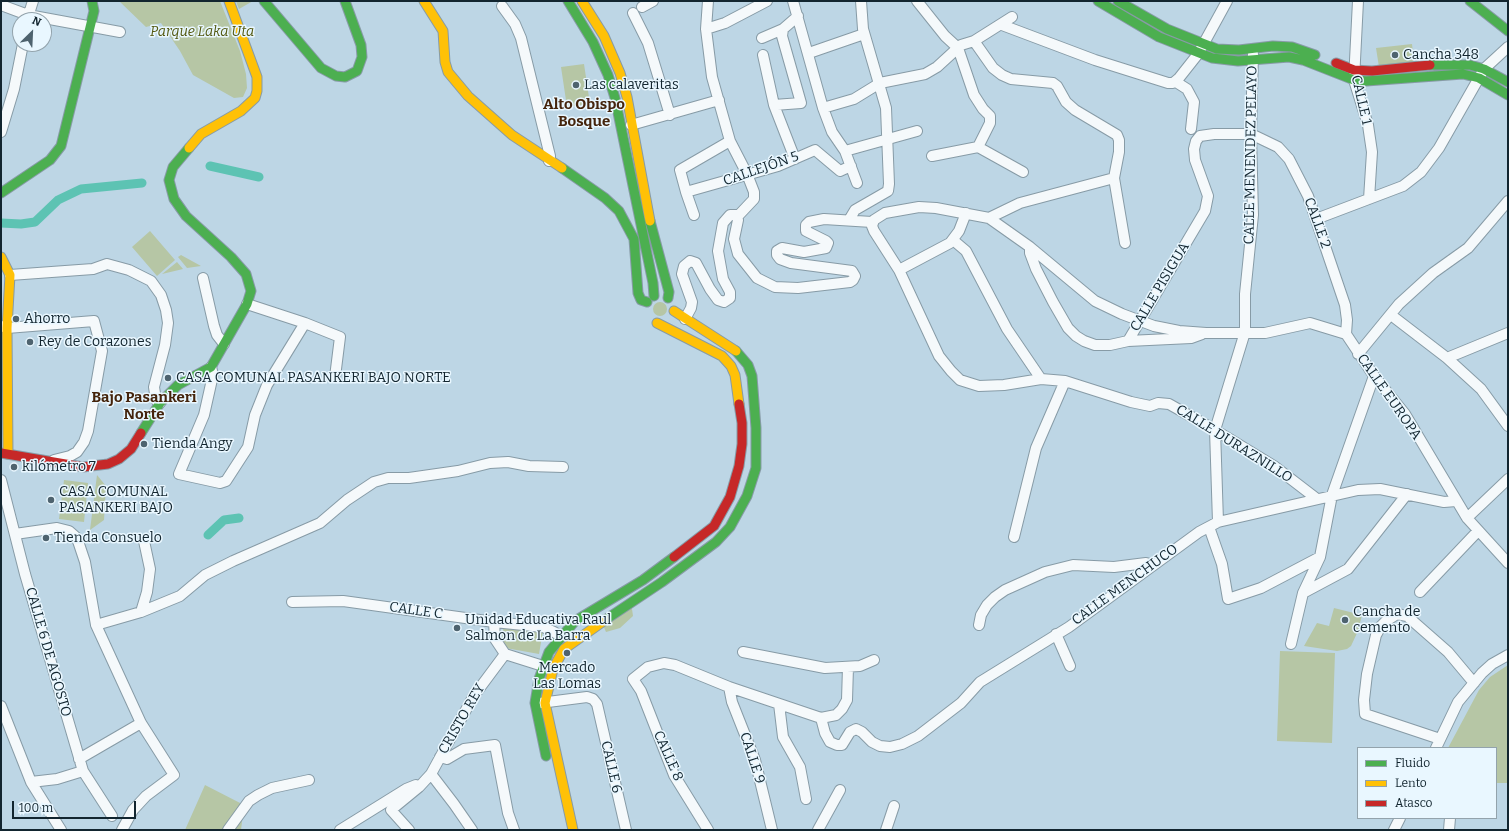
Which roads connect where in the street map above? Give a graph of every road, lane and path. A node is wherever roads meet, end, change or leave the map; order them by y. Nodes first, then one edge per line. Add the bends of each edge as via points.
1 (33, 1) edge
2 (92, 1) edge
3 (229, 1) edge
4 (264, 1) edge
5 (345, 1) edge
6 (424, 1) edge
7 (568, 1) edge
8 (582, 1) edge
9 (653, 1) edge
10 (708, 1) edge
11 (768, 1) edge
12 (793, 1) edge
13 (861, 1) edge
14 (917, 1) edge
15 (1098, 1) edge
16 (1118, 1) edge
17 (1227, 1) edge
18 (1358, 1) edge
19 (1475, 2) edge
20 (1, 4) edge
21 (502, 6) dead end
22 (642, 7) dead end
23 (18, 12) edge
24 (30, 12) edge
25 (633, 13) dead end
26 (798, 16) junction
27 (1012, 17) dead end
28 (52, 21) edge
29 (1002, 25) junction
30 (89, 26) junction
31 (706, 29) junction
32 (783, 29) junction
33 (1508, 31) edge
34 (120, 32) dead end
35 (864, 34) junction
36 (762, 38) dead end
37 (974, 42) junction
38 (1204, 45) junction
39 (1508, 47) edge
40 (958, 48) junction
41 (1253, 48) junction
42 (21, 52) edge
43 (809, 53) junction
44 (1198, 54) junction
45 (763, 55) dead end
46 (1253, 59) junction
47 (1482, 74) junction
48 (1354, 75) junction
49 (1176, 82) junction
50 (1508, 82) edge
51 (880, 83) junction
52 (1508, 95) edge
53 (719, 100) junction
54 (774, 105) junction
55 (823, 108) junction
56 (670, 114) junction
57 (631, 125) junction
58 (1191, 129) dead end
59 (917, 131) dead end
60 (1, 132) edge
61 (1250, 134) junction
62 (888, 138) junction
63 (730, 141) junction
64 (978, 147) junction
65 (844, 151) junction
66 (932, 156) dead end
67 (795, 159) junction
68 (550, 161) junction
69 (851, 166) junction
70 (1023, 172) dead end
71 (747, 174) junction
72 (1114, 178) junction
73 (857, 183) dead end
74 (686, 192) junction
75 (1, 193) edge
76 (1369, 199) junction
77 (1508, 201) edge
78 (966, 213) junction
79 (694, 215) dead end
80 (737, 217) junction
81 (989, 218) junction
82 (1316, 219) junction
83 (849, 220) junction
84 (872, 222) junction
85 (953, 240) junction
86 (1125, 243) dead end
87 (1030, 247) junction
88 (1, 257) edge
89 (900, 270) junction
90 (10, 274) junction
91 (203, 278) dead end
92 (654, 296) junction
93 (668, 298) junction
94 (247, 304) junction
95 (674, 310) junction
96 (650, 314) junction
97 (1391, 315) junction
98 (685, 319) junction
99 (1138, 321) junction
100 (305, 324) junction
101 (4, 327) edge
102 (1206, 332) junction
103 (1244, 332) junction
104 (1508, 333) edge
105 (1346, 334) junction
106 (1128, 341) junction
107 (224, 344) junction
108 (1358, 354) junction
109 (1447, 358) junction
110 (211, 367) junction
111 (1374, 376) junction
112 (335, 377) dead end
113 (1041, 379) junction
114 (1065, 381) junction
115 (160, 403) junction
116 (1508, 426) edge
117 (1215, 430) junction
118 (5, 454) edge
119 (50, 460) junction
120 (563, 467) dead end
121 (1508, 479) edge
122 (1, 480) edge
123 (1407, 494) junction
124 (1332, 495) junction
125 (1316, 499) junction
126 (1456, 501) junction
127 (1467, 518) junction
128 (1218, 522) junction
129 (1209, 527) junction
130 (1478, 532) junction
131 (16, 534) junction
132 (1014, 537) dead end
133 (144, 541) dead end
134 (1320, 557) junction
135 (1508, 563) edge
136 (1153, 565) junction
137 (1420, 592) dead end
138 (1303, 593) junction
139 (292, 602) dead end
140 (141, 612) junction
141 (494, 622) junction
142 (96, 625) junction
143 (979, 625) dead end
144 (1056, 634) junction
145 (561, 637) junction
146 (1291, 644) dead end
147 (549, 652) junction
148 (743, 652) dead end
149 (505, 654) junction
150 (1508, 655) edge
151 (558, 659) junction
152 (874, 660) dead end
153 (543, 666) junction
154 (1070, 666) dead end
155 (848, 667) junction
156 (1474, 683) junction
157 (729, 687) junction
158 (540, 703) junction
159 (779, 704) junction
160 (1, 706) edge
161 (821, 718) junction
162 (141, 723) junction
163 (1438, 744) edge
164 (440, 757) junction
165 (79, 759) junction
166 (548, 763) dead end
167 (83, 771) junction
168 (431, 774) junction
169 (309, 780) dead end
170 (31, 782) junction
171 (419, 787) junction
172 (840, 790) dead end
173 (806, 799) dead end
174 (894, 806) dead end
175 (112, 816) dead end
176 (1400, 819) edge
177 (1450, 819) edge
178 (61, 830) edge
179 (122, 830) edge
180 (228, 830) edge
181 (340, 830) edge
182 (409, 830) edge
183 (472, 830) edge
184 (514, 830) edge
185 (573, 830) edge
186 (626, 830) edge
187 (708, 830) edge
188 (772, 830) edge
189 (818, 830) edge
190 (886, 830) edge
191 (1394, 830) edge
192 (1449, 830) edge

1 - 24 street
2 - 30 main road via 94,7
3 - 94 main road via 257,77 255,98 241,111 201,134 173,167 169,180 174,199 186,216 246,274 251,291
4 - 5 main road via 321,68 336,76 345,77 357,71 362,57 361,45
6 - 68 main road via 443,31 445,62 455,82 512,135
7 - 92 main road via 593,42 615,98
8 - 57 main road via 604,36 620,73
9 - 22 street
10 - 31 street
11 - 31 street via 725,23
12 - 26 street
13 - 35 street
14 - 40 street via 935,25
15 - 44 main road via 1138,27
16 - 38 main road via 1167,29
17 - 38 street
18 - 48 street, CALLE 1
19 - 33 main road
20 - 23 street
21 - 68 street via 522,38
25 - 56 street via 648,44
26 - 32 street
26 - 43 street
27 - 29 street
28 - 30 street
29 - 37 street
29 - 49 street via 1168,84
30 - 34 street
30 - 75 main road via 61,146 50,160
31 - 53 street via 712,77
32 - 36 street
32 - 54 street via 782,36 801,103
35 - 43 street
35 - 51 street
37 - 40 street
37 - 72 street via 993,68 1002,75 1011,79 1053,83 1075,110 1117,135 1119,152
38 - 41 main road via 1225,50
38 - 44 street
39 - 47 street
40 - 51 street via 925,74
40 - 64 street via 974,95 990,116 990,123
41 - 46 street, CALLE MENENDEZ PELAYO
41 - 48 main road via 1292,47
42 - 60 street
43 - 55 street
44 - 46 main road via 1223,60
44 - 49 street
45 - 54 street
46 - 48 main road via 1276,57 1303,60
46 - 61 street, CALLE MENENDEZ PELAYO
47 - 48 main road via 1470,65 1454,64
47 - 50 main road
47 - 52 main road
47 - 76 street via 1439,148 1421,172 1403,186
48 - 76 street, CALLE 1 via 1368,126 1372,152
49 - 58 street via 1187,89 1194,102
51 - 55 street via 854,99
51 - 62 street via 886,108
53 - 56 street
53 - 63 street
54 - 67 street
55 - 65 street via 832,132
56 - 57 street
57 - 93 main road via 650,223 669,292
59 - 62 street
61 - 82 street, CALLE 2 via 1268,141 1283,151 1298,174
61 - 99 street, CALLE PISIGUA via 1202,135 1196,141 1195,160 1208,196 1205,211 1150,306
61 - 103 street, CALLE MENENDEZ PELAYO via 1253,215
62 - 65 street
62 - 83 street via 888,191 854,210
63 - 71 street
63 - 74 street via 680,170
64 - 66 street
64 - 70 street
65 - 69 street
67 - 69 street, CALLEJÓN 5 via 815,150 840,171
67 - 71 street, CALLEJÓN 5
68 - 96 main road via 605,198 629,227 634,239 638,293
69 - 73 street
71 - 74 street, CALLEJÓN 5
71 - 80 street via 754,199
72 - 81 street via 1020,203
72 - 86 street
74 - 79 street
76 - 82 street
77 - 97 street via 1468,248 1432,273
78 - 81 street
78 - 84 street via 919,207 884,213
78 - 85 street
80 - 83 street via 734,239 738,254 747,266 765,284 798,288 854,280 852,270 791,263 780,259 776,253 782,248 804,252 826,248 826,240 808,232 806,224 816,219
80 - 98 street via 733,214 724,219 719,239 719,264 730,292 729,300 718,300 696,263 690,261 684,266 682,274 692,302
81 - 87 street
82 - 105 street, CALLE 2 via 1345,305
83 - 84 street
84 - 89 street via 874,231
85 - 89 street
85 - 113 street via 966,251 1007,329
87 - 99 street via 1095,301
87 - 106 street, CALLE PISIGUA via 1036,269 1068,328 1076,336 1095,345
88 - 90 main road
89 - 113 street, CALLE DURAZNILLO via 939,356 950,372 960,380 979,386 1004,386
90 - 101 main road
90 - 115 street via 93,269 108,264 151,281 161,295 168,323 154,387 156,400
91 - 107 street via 214,326
92 - 93 main road via 664,295
92 - 96 main road
93 - 95 main road
94 - 100 street
94 - 107 main road
95 - 96 main road via 670,319 662,323
95 - 98 main road
96 - 145 main road via 660,326 722,356 731,366 735,375 742,423 742,444 736,479 722,512 706,534 638,584 575,621
97 - 108 street
97 - 109 street
98 - 151 main road via 736,351 748,365 752,376 757,450 753,481 730,527 716,542 662,582 572,642
99 - 102 street via 1167,329
99 - 106 street, CALLE PISIGUA
100 - 110 street via 267,385 255,414 248,447 223,483 179,474 204,415 213,375
100 - 112 street via 340,337
101 - 118 main road
101 - 119 street via 94,322 102,351 88,432 77,452
102 - 103 street
102 - 106 street via 1186,339
103 - 105 street via 1265,333 1310,323
103 - 117 street, CALLE MENENDEZ PELAYO
104 - 109 street
105 - 108 street, CALLE EUROPA
107 - 110 main road
108 - 111 street, CALLE EUROPA
109 - 116 street via 1481,389
110 - 115 main road via 178,385
111 - 124 street
111 - 126 street, CALLE EUROPA via 1404,414
113 - 114 street, CALLE DURAZNILLO
114 - 117 street, CALLE DURAZNILLO via 1131,402 1150,406 1169,404
114 - 132 street via 1036,448
115 - 119 main road via 131,449 119,459 95,467 72,466
117 - 125 street, CALLE DURAZNILLO via 1274,466
117 - 128 street, CALLE MENENDEZ PELAYO
118 - 119 main road
120 - 140 street via 490,463 458,471 409,478 388,478 374,482 320,523 233,561 205,575 180,596
121 - 127 street
122 - 131 street, CALLE 6 DE AGOSTO
123 - 124 street, CALLE MENCHUCO via 1370,489
123 - 126 street, CALLE MENCHUCO via 1444,502
123 - 138 street via 1348,569
124 - 125 street, CALLE MENCHUCO
124 - 134 street
125 - 128 street, CALLE MENCHUCO
126 - 127 street, CALLE EUROPA
127 - 130 street, CALLE EUROPA
128 - 129 street, CALLE MENCHUCO
129 - 134 street via 1222,564 1228,599 1261,588
129 - 136 street, CALLE MENCHUCO
130 - 135 street, CALLE EUROPA
130 - 137 street
131 - 142 street via 57,528 74,534 79,541 85,562
131 - 165 street, CALLE 6 DE AGOSTO via 25,574
133 - 140 street via 150,569
134 - 138 street
136 - 143 street via 1073,565 1045,572 995,597 981,615
136 - 144 street, CALLE MENCHUCO via 1094,610
138 - 146 street
139 - 141 street, CALLE C via 342,601
140 - 142 street
141 - 145 street, CALLE C via 543,627
141 - 149 street via 495,639
142 - 162 street
144 - 154 street
144 - 161 street, CALLE MENCHUCO via 980,682 961,703 918,736 902,744 880,746 856,729 850,732 842,745 837,745 827,738
145 - 147 main road
147 - 151 main road
147 - 153 main road
148 - 155 street via 825,668
149 - 153 street
149 - 164 street, CRISTO REY via 478,691
150 - 156 street via 1492,664
151 - 158 main road
152 - 155 street via 860,666
153 - 158 main road
155 - 161 street via 847,700 836,715
156 - 163 street via 1458,702
156 - 163 street via 1448,652 1407,616 1397,614 1381,626 1376,635 1367,674 1365,714
157 - 159 street
157 - 187 street, CALLE 8 via 675,665 664,664 648,667 633,679 641,691 674,775
157 - 188 street, CALLE 9 via 732,702 755,760
158 - 166 main road via 536,713
158 - 185 main road
158 - 186 street, CALLE 6 via 587,697 593,699
159 - 161 street
159 - 173 street via 783,737 800,767
160 - 170 street
162 - 165 street
162 - 179 street via 170,777 133,810
164 - 168 street, CRISTO REY
164 - 184 street via 447,759 464,748 495,745 508,813
165 - 167 street, CALLE 6 DE AGOSTO
167 - 170 street via 57,779
167 - 175 street, CALLE 6 DE AGOSTO
168 - 171 street, CRISTO REY
168 - 183 street
169 - 180 street via 272,788 258,795 249,801
170 - 178 street
171 - 181 street via 413,785
171 - 182 street, CRISTO REY via 391,810
172 - 189 street
174 - 190 street
176 - 191 street
177 - 192 street

